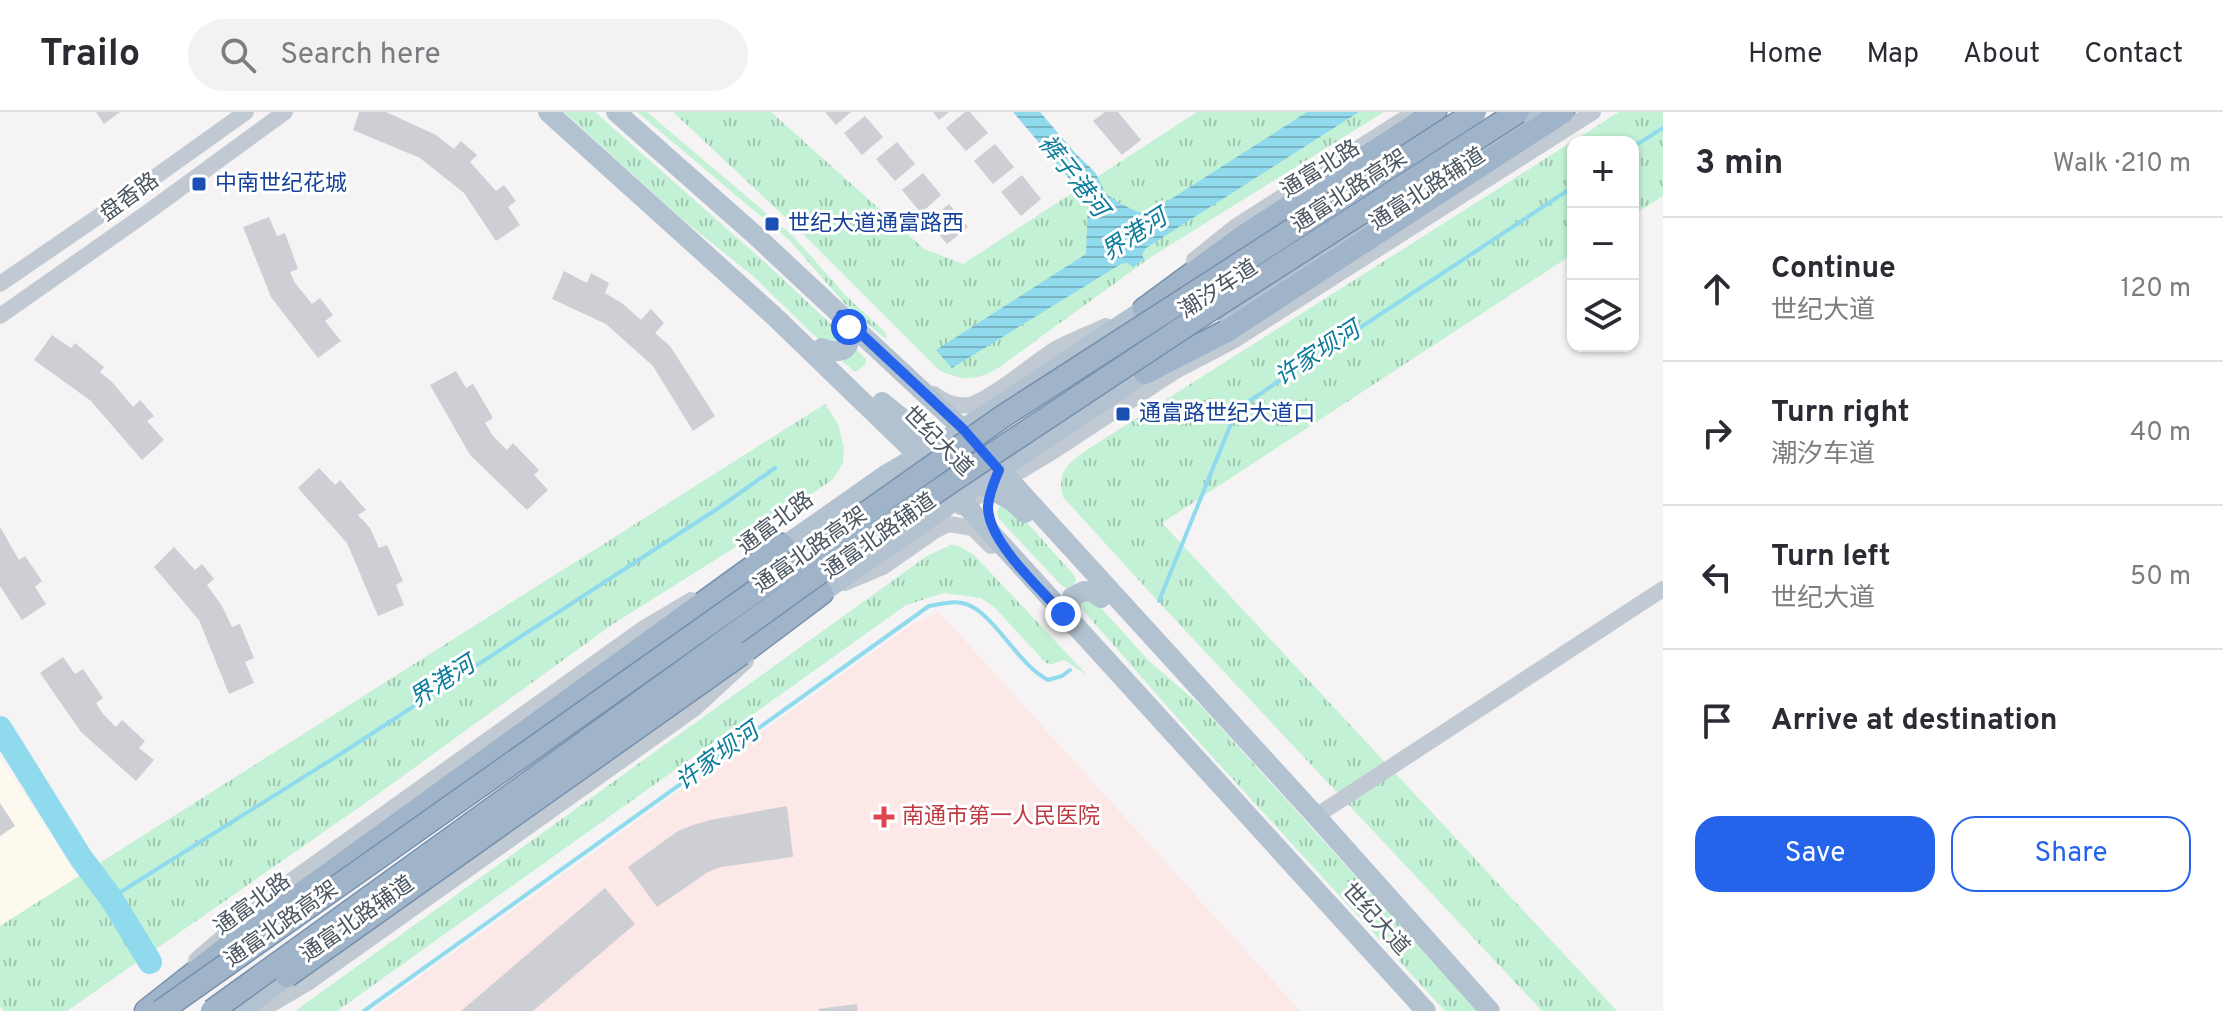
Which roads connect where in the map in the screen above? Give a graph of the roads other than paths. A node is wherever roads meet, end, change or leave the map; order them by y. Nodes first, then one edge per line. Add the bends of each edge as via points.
1 (246, 112) edge
2 (285, 112) edge
3 (548, 112) edge
4 (616, 112) edge
5 (1415, 112) edge
6 (1435, 112) edge
7 (1458, 112) edge
8 (1475, 112) edge
9 (1518, 112) edge
10 (1529, 112) edge
11 (1540, 112) edge
12 (1563, 112) edge
13 (1593, 112) edge
14 (675, 226) junction
15 (0, 284) edge
16 (820, 295) junction
17 (1144, 309) junction
18 (841, 315) junction
19 (0, 316) edge
20 (1096, 331) junction
21 (822, 348) junction
22 (1145, 373) junction
23 (986, 397) junction
24 (1088, 420) junction
25 (959, 426) junction
26 (1031, 448) junction
27 (926, 451) junction
28 (985, 454) junction
29 (885, 471) junction
30 (995, 480) junction
31 (851, 494) junction
32 (962, 501) junction
33 (936, 530) junction
34 (997, 540) junction
35 (783, 545) junction
36 (862, 576) junction
37 (1663, 589) edge
38 (822, 593) junction
39 (1101, 598) junction
40 (1068, 619) junction
41 (746, 655) junction
42 (1252, 747) junction
43 (1316, 816) junction
44 (140, 1011) edge
45 (147, 1011) edge
46 (161, 1011) edge
47 (212, 1011) edge
48 (238, 1011) edge
49 (260, 1011) edge
50 (1426, 1011) edge
51 (1490, 1011) edge

1 - 15 street, 盘香路
2 - 19 street, 盘香路
3 - 14 main road, 世纪大道
4 - 16 main road, 世纪大道
5 - 20 street via 1235,227
6 - 17 highway via 1242,237
7 - 17 main road, 通富北路
8 - 46 highway, 通富北路高架, bridge via 990,426
9 - 47 highway, 通富北路高架, bridge via 1139,356 848,552
10 - 26 lane, 潮汐车道 via 1150,356
11 - 22 main road via 1182,340
12 - 22 highway via 1227,331
13 - 24 street, 通富北路辅道 via 1233,341
14 - 21 main road via 751,281
14 - 27 main road, 世纪大道
16 - 18 main road, 世纪大道
16 - 23 street via 946,402 971,404
17 - 20 street
17 - 25 main road, 通富北路
18 - 21 main road via 849,327 848,345 841,351
18 - 25 main road, 世纪大道
20 - 23 street via 1057,349
20 - 25 street
21 - 27 main road via 898,417
22 - 24 main road
23 - 25 lane
24 - 26 main road
24 - 26 main road
25 - 27 main road, 通富北路
25 - 28 main road, 世纪大道
26 - 28 main road
26 - 30 main road
27 - 28 main road
27 - 29 main road, 通富北路
27 - 30 main road via 958,471
27 - 32 main road, 世纪大道
28 - 30 main road, 世纪大道
29 - 31 main road, 通富北路
29 - 31 main road
30 - 32 main road
30 - 34 lane via 988,509
30 - 39 main road
30 - 42 main road, 世纪大道
31 - 35 main road, 通富北路
31 - 44 street via 644,628 274,893
32 - 33 lane
32 - 34 main road, 世纪大道
32 - 36 street, 通富北路辅道
32 - 38 main road
33 - 36 street
33 - 40 street via 949,524 973,528 1024,583
34 - 40 main road, 世纪大道
35 - 45 highway via 226,948
35 - 45 main road, 通富北路 via 739,584
36 - 38 street
36 - 41 street, 通富北路辅道
37 - 43 street
38 - 41 highway
38 - 48 main road via 759,629
39 - 40 main road via 1084,591 1072,597
39 - 42 main road via 1165,669
40 - 50 main road, 世纪大道
41 - 48 highway, bridge
41 - 49 street, 通富北路辅道 via 694,709 309,982
42 - 43 main road, 世纪大道
43 - 51 main road, 世纪大道

